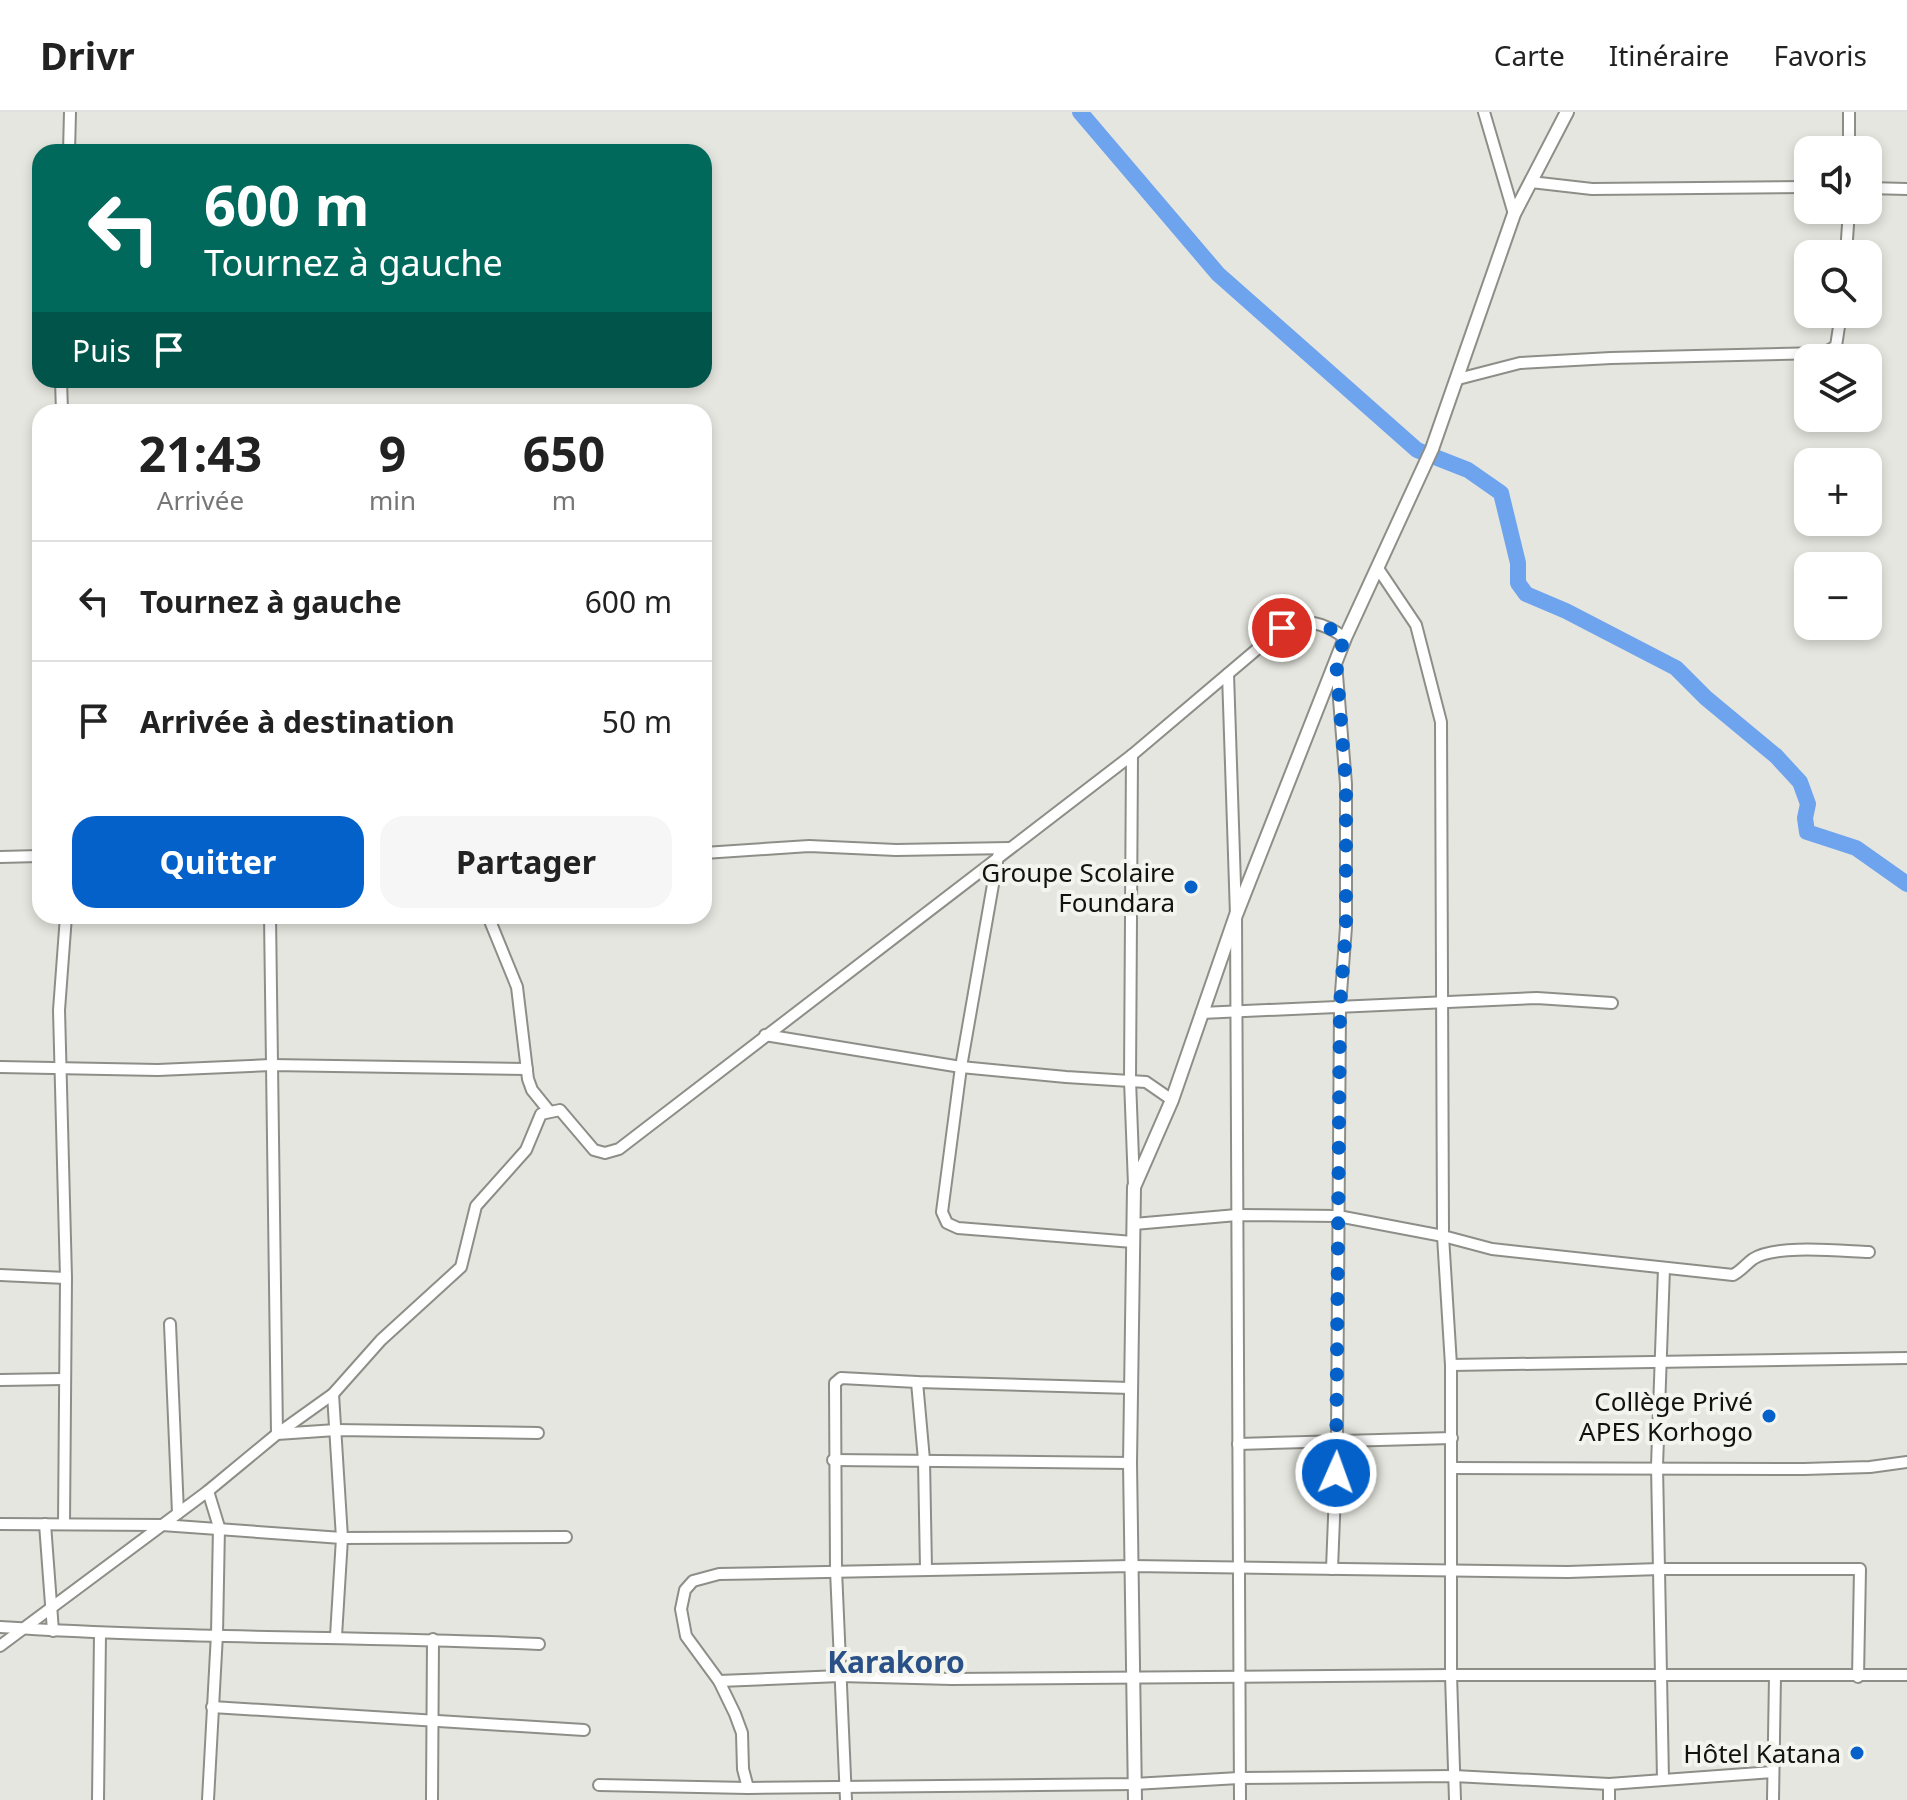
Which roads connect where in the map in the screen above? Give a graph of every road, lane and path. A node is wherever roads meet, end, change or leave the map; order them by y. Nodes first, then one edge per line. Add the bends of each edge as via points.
1 (70, 112) edge
2 (1484, 112) edge
3 (1567, 112) edge
4 (1849, 112) edge
5 (1849, 136) edge
6 (69, 144) edge
7 (1531, 182) junction
8 (1794, 187) edge
9 (1882, 188) edge
10 (1907, 189) edge
11 (1514, 214) junction
12 (1839, 328) edge
13 (1458, 379) junction
14 (1377, 567) junction
15 (1345, 638) junction
16 (1336, 660) junction
17 (1228, 674) junction
18 (1132, 755) junction
19 (1010, 848) junction
20 (712, 852) edge
21 (32, 856) edge
22 (998, 856) junction
23 (0, 857) edge
24 (1236, 915) junction
25 (65, 924) edge
26 (270, 924) edge
27 (491, 924) edge
28 (1444, 1003) junction
29 (1612, 1003) dead end
30 (1340, 1006) junction
31 (1236, 1012) junction
32 (1201, 1013) junction
33 (765, 1035) junction
34 (271, 1065) junction
35 (0, 1067) edge
36 (961, 1067) junction
37 (62, 1068) junction
38 (527, 1069) junction
39 (1130, 1080) junction
40 (1172, 1100) junction
41 (549, 1111) junction
42 (1134, 1187) junction
43 (1237, 1215) junction
44 (1338, 1216) junction
45 (1134, 1224) junction
46 (1443, 1236) junction
47 (1133, 1242) junction
48 (1869, 1252) dead end
49 (1664, 1268) junction
50 (0, 1275) edge
51 (66, 1278) junction
52 (170, 1324) dead end
53 (1907, 1358) edge
54 (1661, 1363) junction
55 (1451, 1365) junction
56 (64, 1379) junction
57 (0, 1380) edge
58 (917, 1382) junction
59 (1131, 1388) junction
60 (333, 1394) junction
61 (336, 1430) junction
62 (538, 1433) dead end
63 (277, 1434) junction
64 (1452, 1438) junction
65 (1337, 1441) junction
66 (1238, 1444) junction
67 (833, 1460) junction
68 (924, 1460) junction
69 (1907, 1462) edge
70 (1130, 1463) junction
71 (1657, 1466) junction
72 (1452, 1468) junction
73 (208, 1491) junction
74 (178, 1513) junction
75 (64, 1523) junction
76 (0, 1524) edge
77 (45, 1524) junction
78 (162, 1525) junction
79 (219, 1527) junction
80 (566, 1537) dead end
81 (342, 1538) junction
82 (1132, 1566) junction
83 (1238, 1568) junction
84 (926, 1569) junction
85 (1332, 1569) junction
86 (1660, 1569) junction
87 (836, 1570) junction
88 (1452, 1570) junction
89 (52, 1605) junction
90 (0, 1627) edge
91 (22, 1629) junction
92 (53, 1631) junction
93 (100, 1634) junction
94 (217, 1634) junction
95 (336, 1636) junction
96 (433, 1639) junction
97 (539, 1644) dead end
98 (0, 1646) edge
99 (1451, 1675) junction
100 (1907, 1675) edge
101 (840, 1676) junction
102 (1660, 1676) junction
103 (1775, 1676) junction
104 (1132, 1677) junction
105 (1240, 1677) junction
106 (1858, 1677) junction
107 (719, 1681) junction
108 (212, 1707) junction
109 (433, 1720) junction
110 (584, 1730) dead end
111 (1773, 1772) junction
112 (1454, 1776) junction
113 (1239, 1778) junction
114 (1663, 1779) junction
115 (1134, 1784) junction
116 (1609, 1784) junction
117 (599, 1785) dead end
118 (845, 1787) junction
119 (748, 1788) junction
120 (98, 1800) edge
121 (208, 1800) edge
122 (432, 1800) edge
123 (846, 1800) edge
124 (1135, 1800) edge
125 (1240, 1800) edge
126 (1455, 1800) edge
127 (1609, 1800) edge
128 (1773, 1800) edge

1 - 6 street
2 - 11 street
3 - 7 street
4 - 5 street
7 - 8 street via 1592,189
7 - 11 street
9 - 10 street
11 - 13 street
12 - 13 street via 1836,346 1824,353 1520,363
13 - 14 street
14 - 15 street
14 - 28 street via 1416,625 1441,722
15 - 16 street
15 - 17 street via 1313,621 1297,622 1282,628
16 - 24 street
16 - 30 street via 1346,784
17 - 18 street
17 - 24 street
18 - 19 street
18 - 39 street
19 - 20 street via 809,846
19 - 22 street
21 - 23 street
22 - 33 street
22 - 36 street
24 - 31 street
24 - 32 street
25 - 37 street via 59,1010
26 - 34 street
27 - 38 street via 517,987
28 - 29 street via 1537,998
28 - 30 street
28 - 46 street
30 - 31 street
30 - 44 street
31 - 32 street
31 - 43 street
32 - 40 street
33 - 36 street
33 - 41 street via 619,1149 594,1150 560,1110
34 - 37 street
34 - 38 street
34 - 63 street
35 - 37 street
36 - 39 street
36 - 47 street via 942,1212 947,1223
37 - 51 street
38 - 41 street via 532,1090
39 - 40 street via 1146,1082
39 - 42 street
40 - 42 street
41 - 60 street via 541,1114 526,1150 476,1206 461,1267 381,1340
42 - 45 street
43 - 44 street
43 - 45 street
43 - 66 street
44 - 46 street
44 - 65 street
45 - 47 street
46 - 49 street via 1492,1249
46 - 55 street
47 - 59 street
48 - 49 street via 1780,1252 1754,1258 1733,1275
49 - 54 street
50 - 51 street
51 - 56 street
52 - 74 street
53 - 54 street
54 - 55 street
54 - 71 street
55 - 64 street
56 - 57 street
56 - 75 street
58 - 59 street
58 - 67 street via 841,1378 835,1383
58 - 68 street
59 - 70 street
60 - 61 street
60 - 63 street
61 - 62 street
61 - 63 street
61 - 81 street
63 - 73 street
64 - 65 street
64 - 72 street
65 - 66 street
65 - 85 street
66 - 83 street
67 - 68 street
67 - 87 street
68 - 70 street
68 - 84 street
69 - 71 street via 1843,1468
70 - 82 street
71 - 72 street
71 - 86 street
72 - 88 street
73 - 74 street
73 - 79 street
74 - 78 street
75 - 77 street
75 - 78 street
76 - 77 street
77 - 89 street
78 - 79 street
78 - 89 street
79 - 81 street
79 - 94 street
80 - 81 street
81 - 95 street
82 - 83 street
82 - 84 street
82 - 104 street
83 - 85 street
83 - 105 street
84 - 87 street
85 - 88 street
86 - 88 street
86 - 102 street
86 - 106 street via 1860,1569
87 - 101 street
87 - 107 street via 719,1574 693,1581 681,1609 686,1636
88 - 99 street
89 - 91 street
89 - 92 street
90 - 91 street
91 - 92 street
91 - 98 street
92 - 93 street
93 - 94 street
93 - 120 street
94 - 95 street
94 - 108 street
95 - 96 street
96 - 97 street
96 - 109 street
99 - 102 street
99 - 105 street
99 - 112 street
100 - 106 street
101 - 104 street
101 - 107 street
101 - 118 street
102 - 103 street
102 - 114 street
103 - 106 street
103 - 111 street
104 - 105 street
104 - 115 street
105 - 113 street
107 - 119 street via 742,1733
108 - 109 street
108 - 121 street
109 - 110 street
109 - 122 street
111 - 114 street
111 - 128 street
112 - 113 street
112 - 116 street
112 - 126 street
113 - 115 street
113 - 125 street
114 - 116 street
115 - 118 street
115 - 124 street
116 - 127 street
117 - 119 street
118 - 119 street
118 - 123 street

